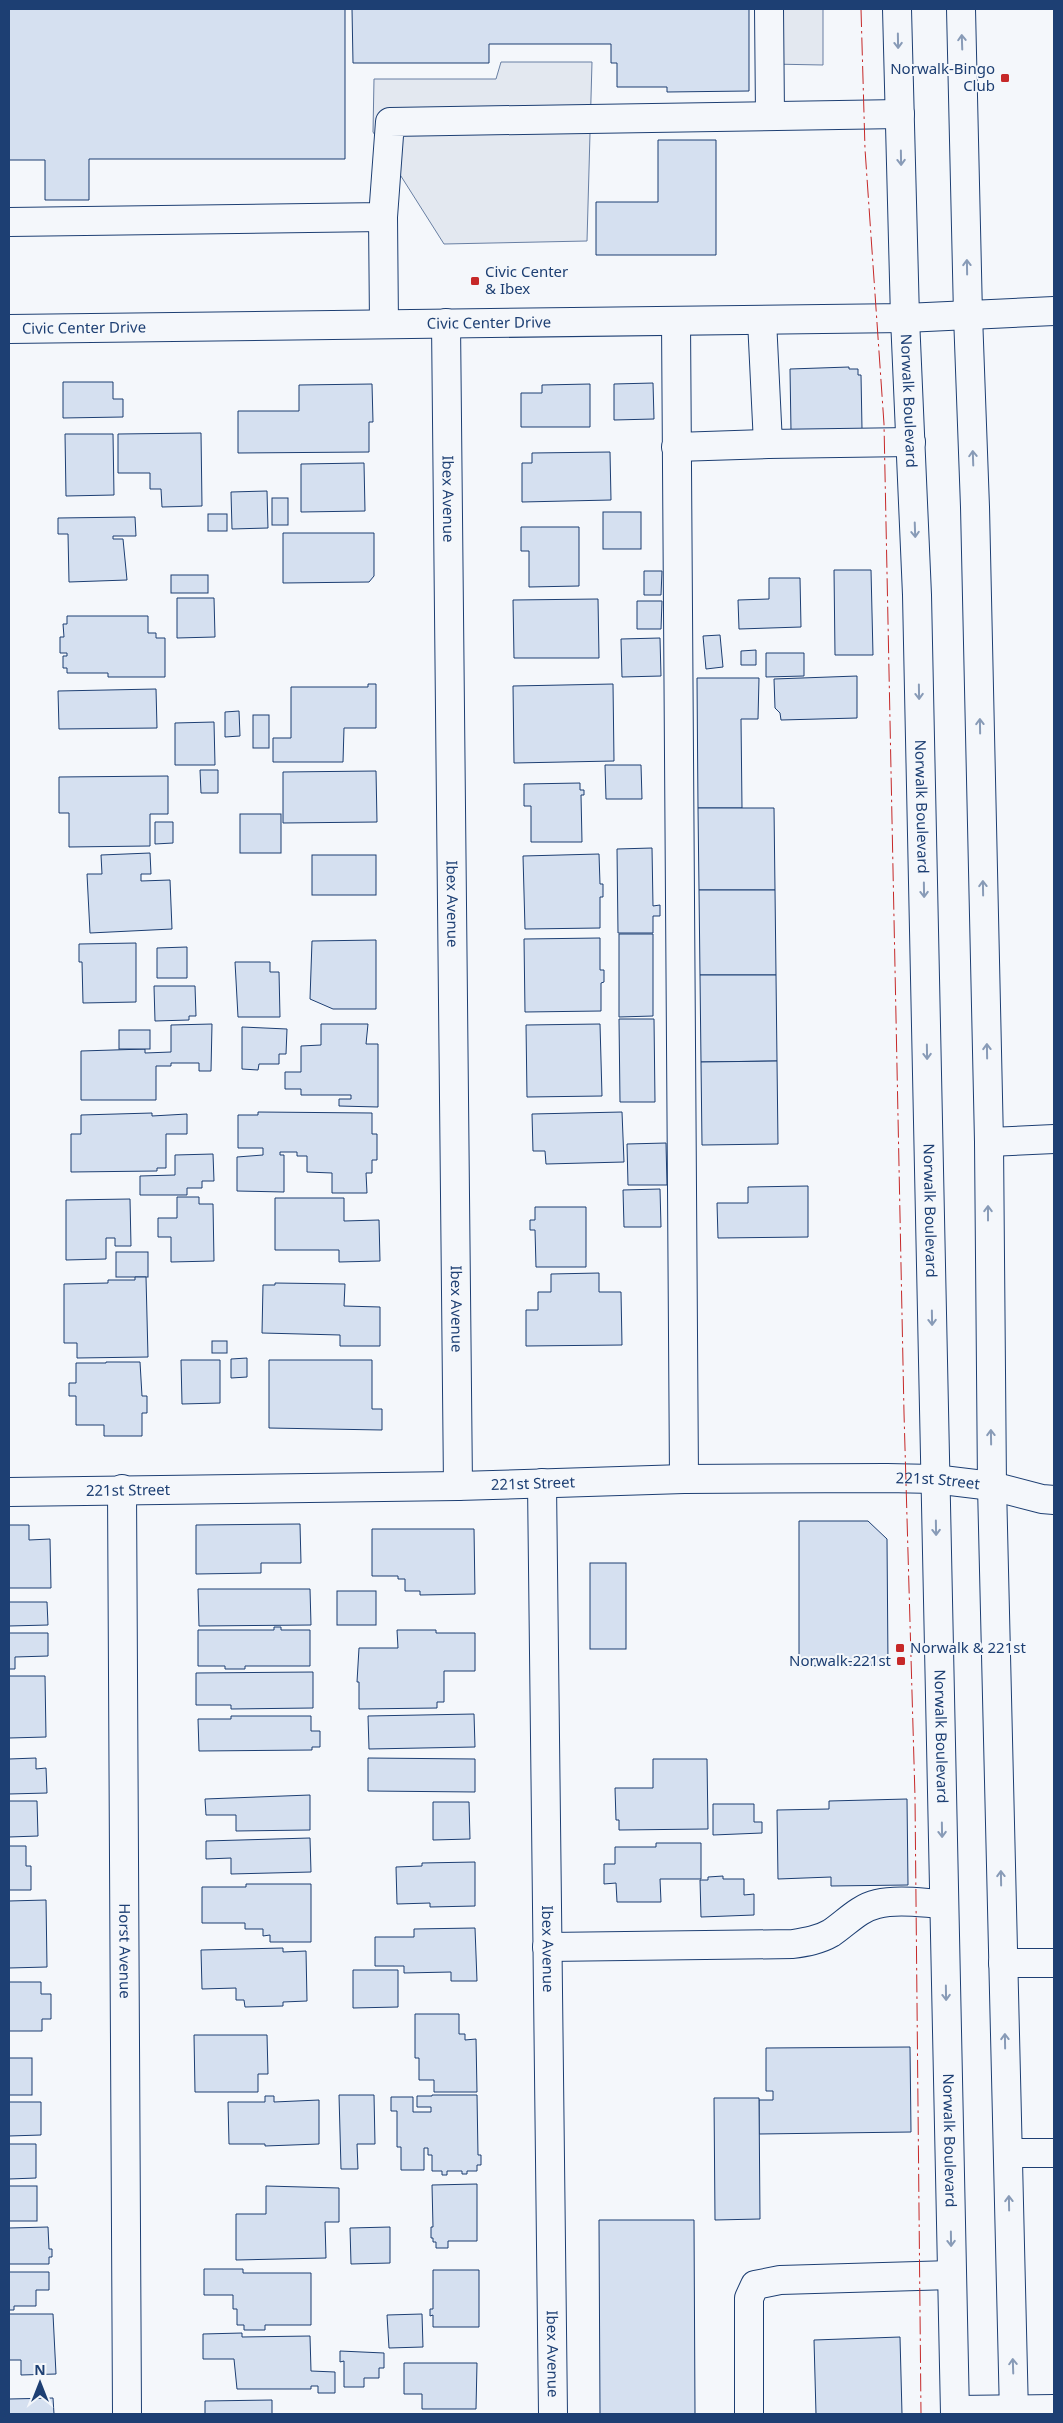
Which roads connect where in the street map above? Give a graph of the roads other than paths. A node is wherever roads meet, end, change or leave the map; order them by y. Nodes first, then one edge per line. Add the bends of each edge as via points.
1 (769, 9) edge
2 (897, 9) edge
3 (961, 9) edge
4 (900, 114) junction
5 (770, 115) junction
6 (383, 217) junction
7 (9, 222) edge
8 (1054, 312) edge
9 (968, 315) junction
10 (905, 318) junction
11 (762, 320) junction
12 (676, 321) junction
13 (446, 323) junction
14 (384, 324) junction
15 (9, 329) edge
16 (911, 442) junction
17 (768, 444) junction
18 (676, 447) junction
19 (1054, 1139) edge
20 (989, 1142) junction
21 (684, 1479) junction
22 (934, 1479) junction
23 (542, 1483) junction
24 (458, 1486) junction
25 (992, 1486) junction
26 (122, 1489) junction
27 (9, 1492) edge
28 (1054, 1500) edge
29 (944, 1904) junction
30 (547, 1947) junction
31 (1003, 1963) junction
32 (1054, 1963) edge
33 (1008, 2153) junction
34 (1054, 2153) edge
35 (952, 2275) junction
36 (1054, 2409) edge
37 (955, 2412) edge
38 (1014, 2412) edge
39 (127, 2414) edge
40 (553, 2414) edge
41 (749, 2414) edge

1 - 5 street
2 -> 4 street, Norwalk Boulevard
9 -> 3 street
4 - 5 street
4 -> 10 street, Norwalk Boulevard
5 - 6 street via 390,122
6 - 7 street
6 - 14 street
8 - 9 street, Civic Center Drive
9 - 10 street, Civic Center Drive
20 -> 9 street via 976,517
10 - 11 street, Civic Center Drive
10 - 16 street, Norwalk Boulevard
11 - 12 street, Civic Center Drive
11 - 17 street
12 - 13 street, Civic Center Drive
12 - 18 street
13 - 14 street, Civic Center Drive
13 - 24 street, Ibex Avenue
14 - 15 street, Civic Center Drive
16 - 17 street
16 -> 22 street, Norwalk Boulevard via 918,605
17 - 18 street
18 - 21 street
19 - 20 street
25 -> 20 street
21 - 22 street, 221st Street
21 - 23 street, 221st Street
22 - 25 street, 221st Street
22 -> 29 street, Norwalk Boulevard
23 - 24 street, 221st Street
23 - 30 street, Ibex Avenue
24 - 26 street, 221st Street
25 - 28 street, 221st Street
31 -> 25 street
26 - 27 street, 221st Street
26 - 39 street, Horst Avenue
29 - 30 street via 876,1904 860,1911 828,1934 793,1944
29 -> 35 street, Norwalk Boulevard
30 - 40 street, Ibex Avenue
31 - 32 street
33 -> 31 street
33 - 34 street
38 -> 33 street
35 - 37 street, Norwalk Boulevard
35 - 41 street via 780,2280 755,2285 750,2298
36 - 38 street
37 - 38 street

